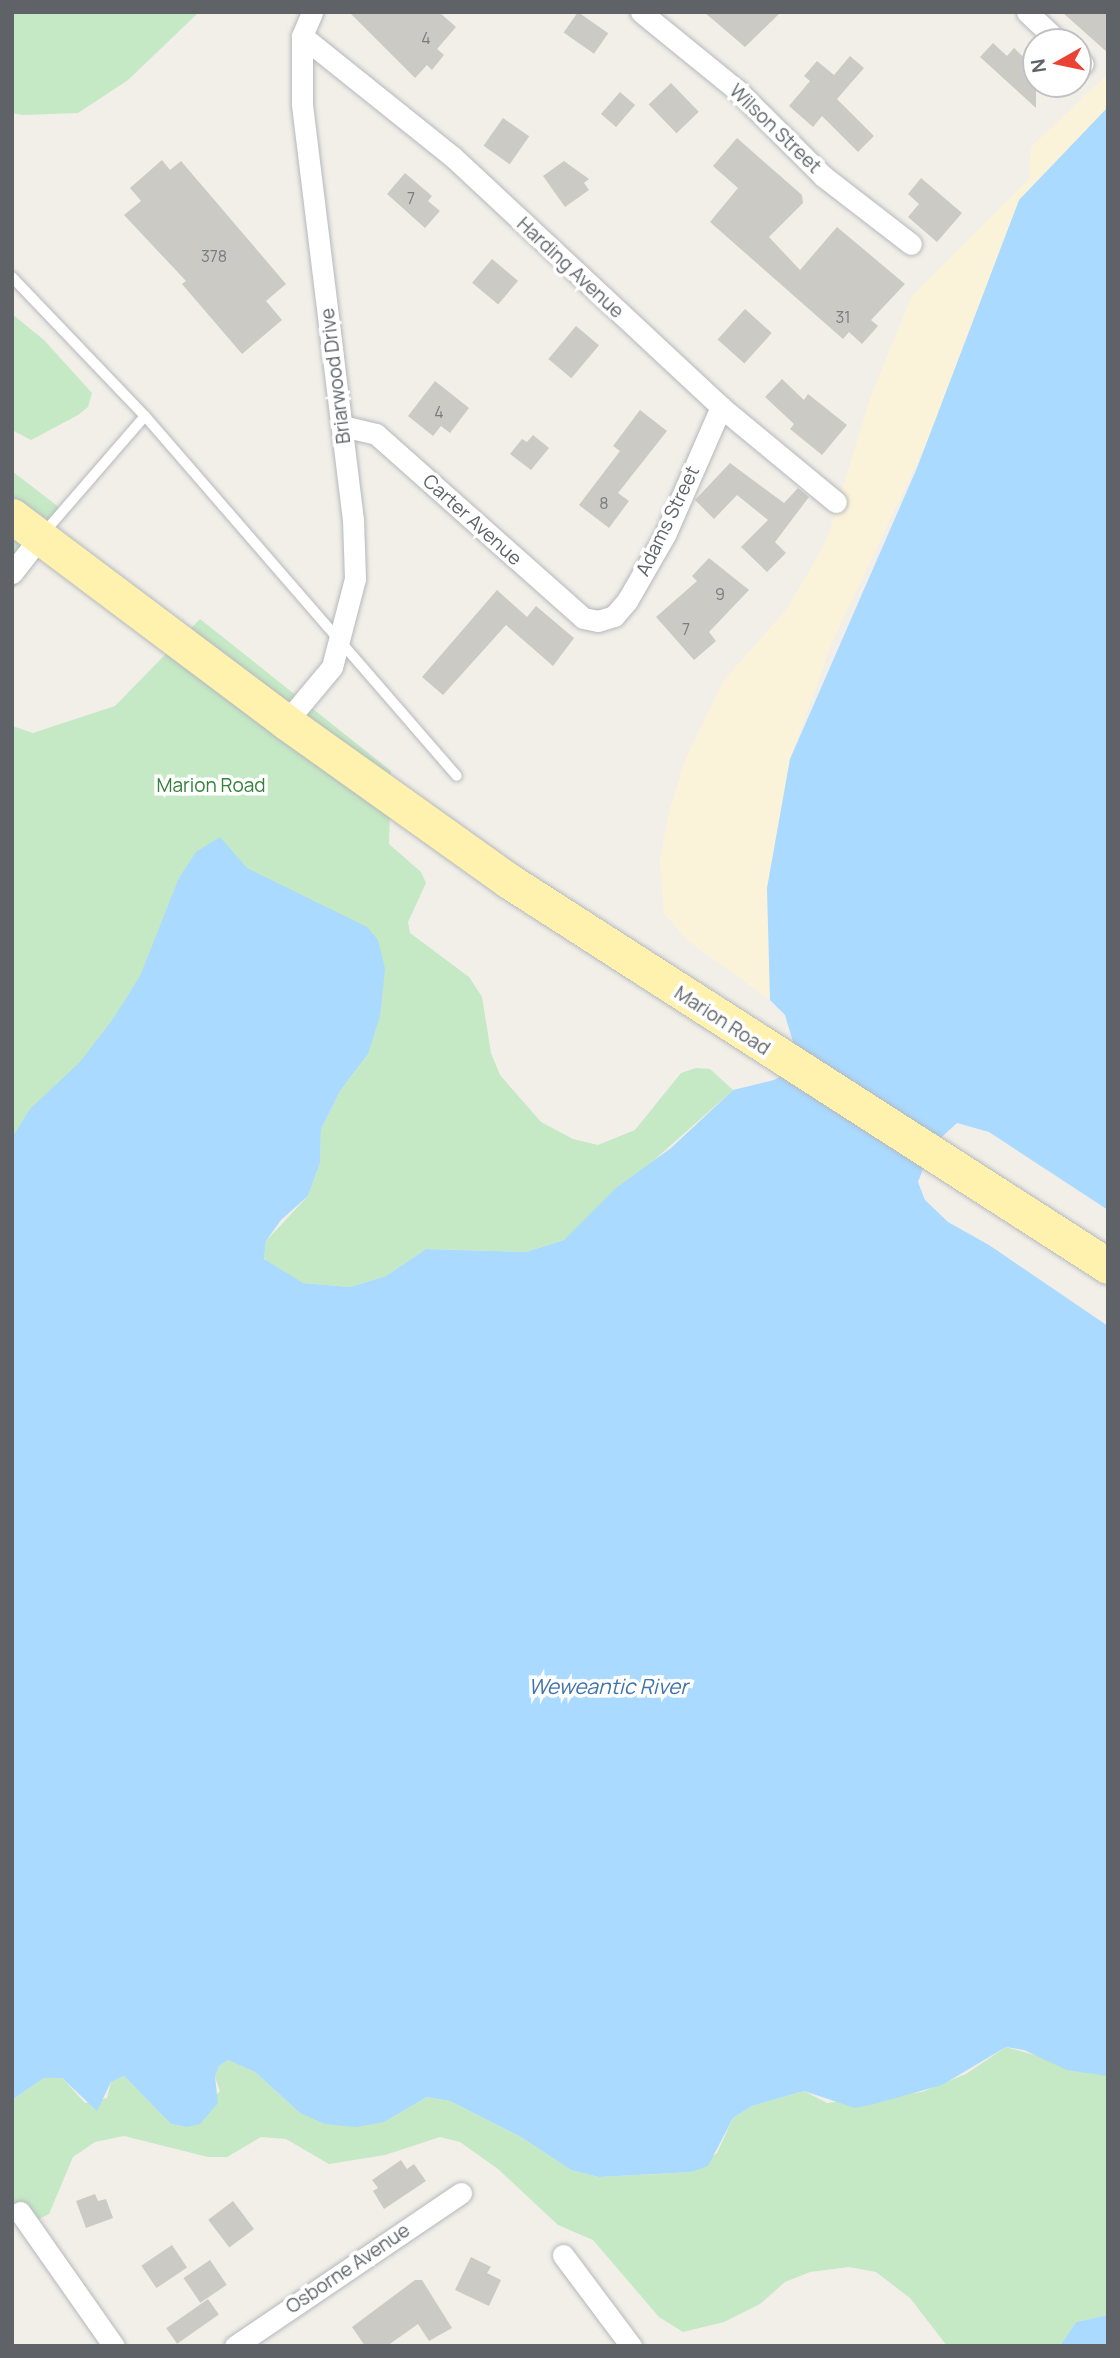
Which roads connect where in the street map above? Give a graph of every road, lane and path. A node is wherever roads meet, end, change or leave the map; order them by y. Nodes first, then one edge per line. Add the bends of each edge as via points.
1 (312, 12) edge
2 (641, 12) edge
3 (1027, 12) edge
4 (1044, 28) edge
5 (302, 36) junction
6 (911, 243) dead end
7 (12, 277) edge
8 (721, 407) junction
9 (145, 416) junction
10 (342, 426) junction
11 (836, 502) dead end
12 (12, 516) edge
13 (40, 537) junction
14 (12, 573) edge
15 (598, 621) joint
16 (341, 645) junction
17 (286, 722) junction
18 (457, 776) dead end
19 (1106, 1265) edge
20 (461, 2193) dead end
21 (20, 2211) dead end
22 (563, 2255) dead end
23 (625, 2344) edge
24 (114, 2346) edge
25 (235, 2346) edge

1 - 5 street, Briarwood Drive
2 - 6 street, Wilson Street via 737,90 823,176
3 - 4 street
5 - 8 street, Harding Avenue via 452,156
5 - 10 street, Briarwood Drive via 302,104
7 - 9 lane
8 - 11 street, Harding Avenue
8 - 15 street, Adams Street via 665,535 627,601 614,616
9 - 13 lane
9 - 16 lane
10 - 15 street, Carter Avenue via 376,435 583,618
10 - 16 street, Briarwood Drive via 355,579
12 - 13 main road, Marion Road
13 - 14 street
13 - 17 main road, Marion Road
16 - 17 street, Briarwood Drive via 321,683
16 - 18 lane
17 - 19 main road, Marion Road via 509,881
20 - 25 street, Osborne Avenue
21 - 24 street
22 - 23 street

